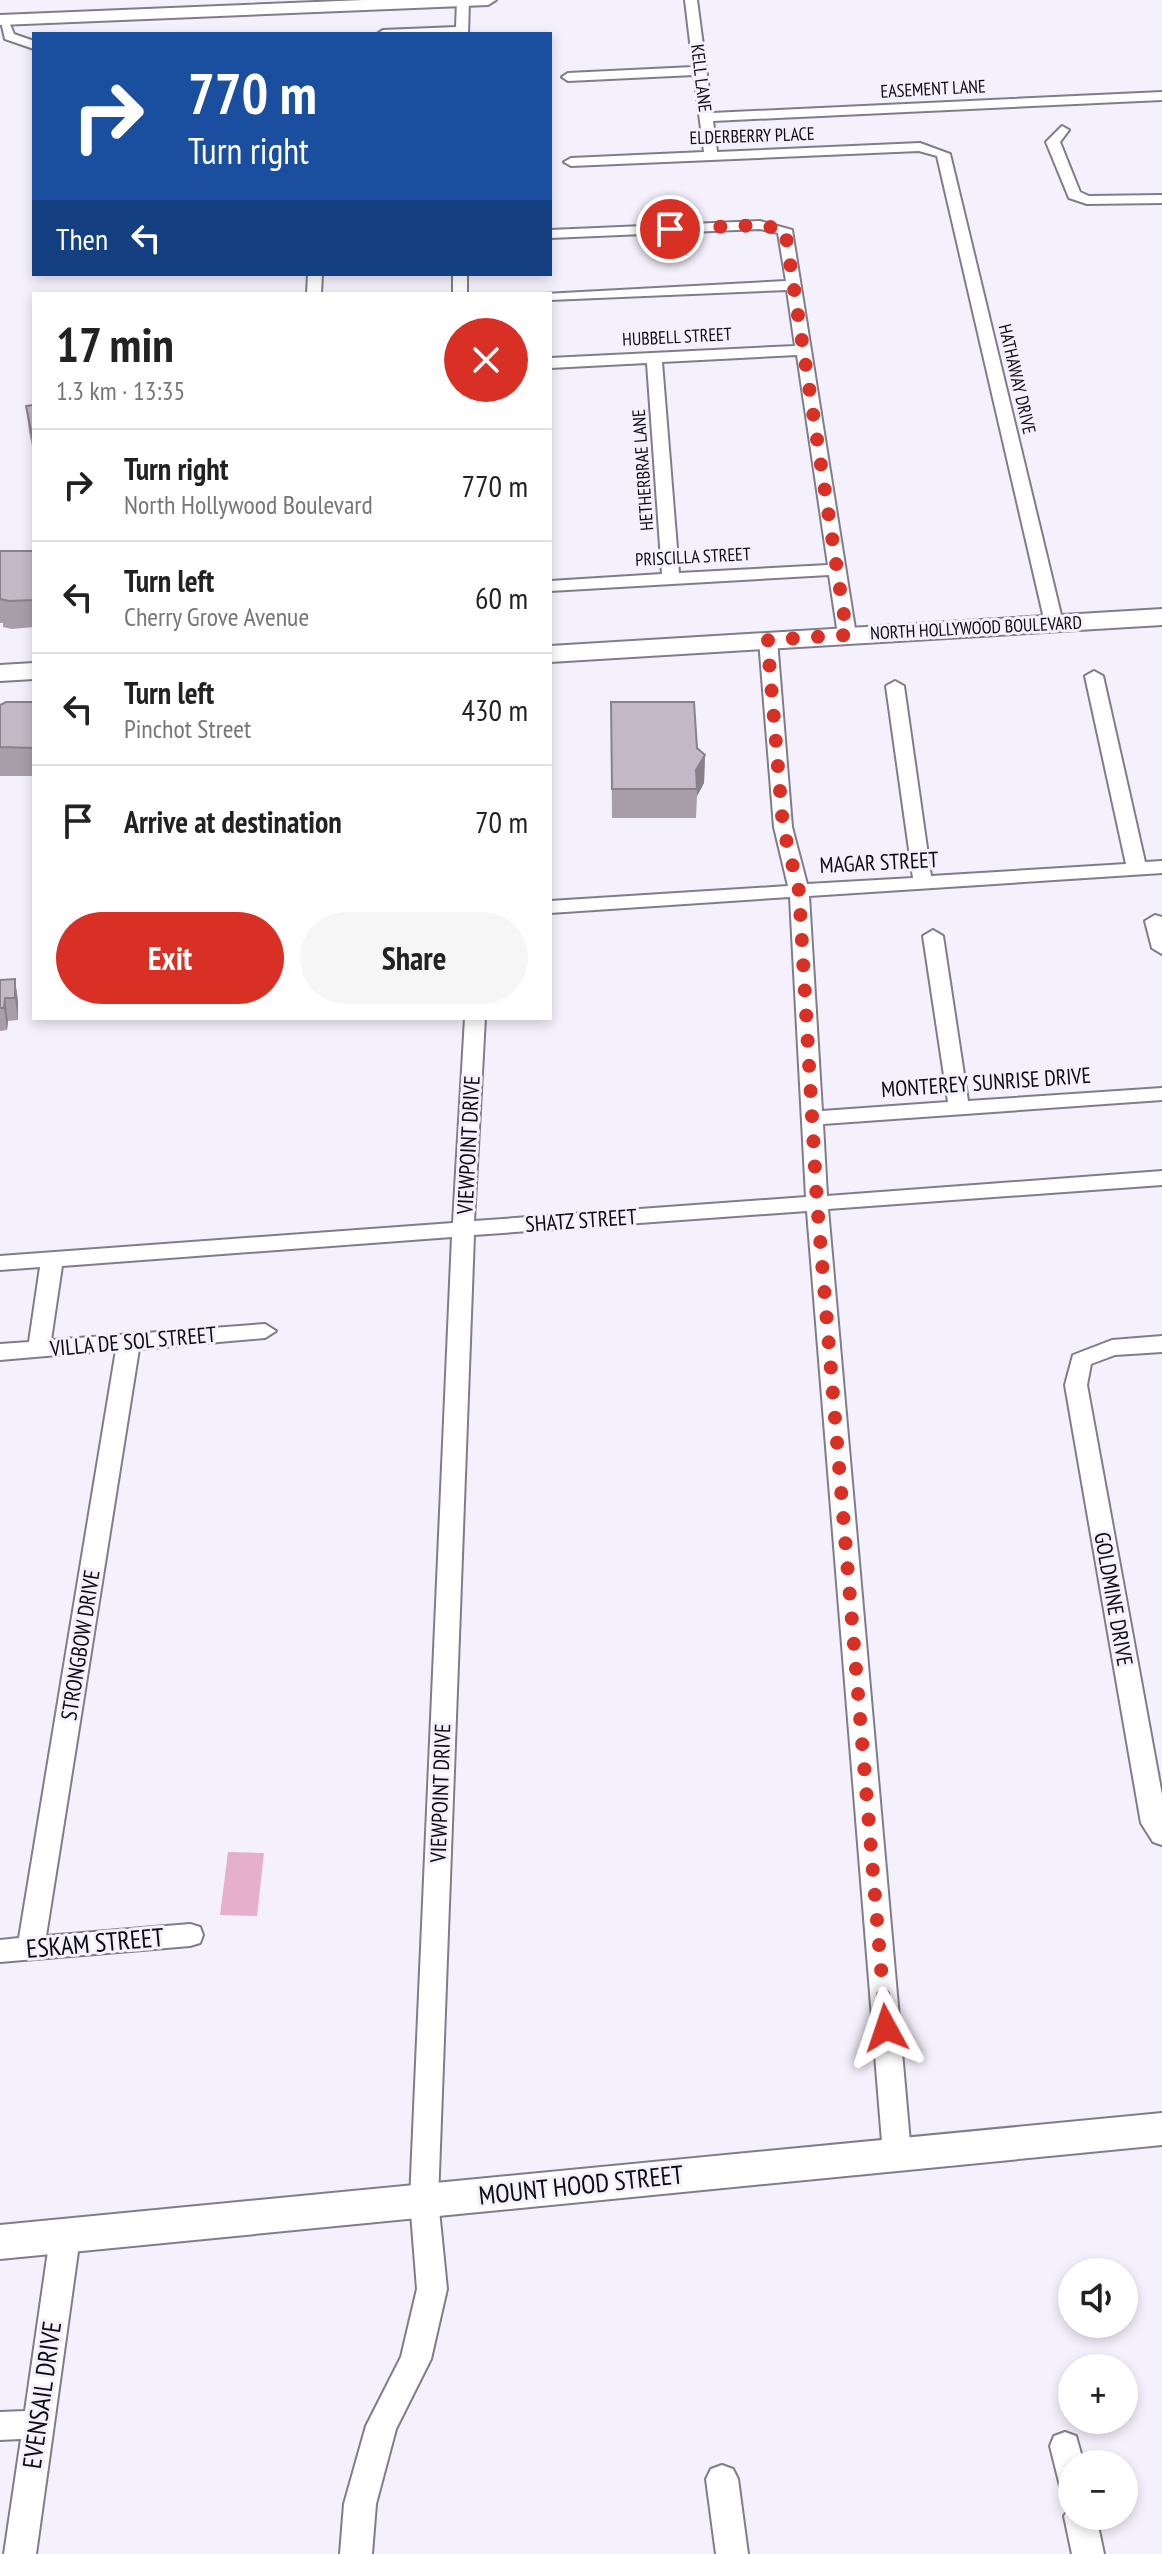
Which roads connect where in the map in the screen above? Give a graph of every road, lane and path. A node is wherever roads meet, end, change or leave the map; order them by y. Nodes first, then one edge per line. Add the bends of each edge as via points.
1 (488, 0) edge
2 (691, 0) edge
3 (463, 1) edge
4 (385, 2) edge
5 (2, 20) edge
6 (461, 32) edge
7 (32, 44) edge
8 (700, 71) junction
9 (568, 77) dead end
10 (1162, 96) edge
11 (706, 117) junction
12 (1062, 130) dead end
13 (935, 149) joint
14 (711, 156) junction
15 (571, 162) dead end
16 (1162, 199) edge
17 (552, 234) edge
18 (795, 285) junction
19 (552, 296) edge
20 (805, 350) junction
21 (654, 358) junction
22 (552, 363) edge
23 (839, 569) junction
24 (671, 579) junction
25 (552, 586) edge
26 (1162, 603) edge
27 (1052, 616) junction
28 (1162, 617) edge
29 (846, 629) junction
30 (552, 639) edge
31 (768, 640) junction
32 (552, 654) edge
33 (32, 671) edge
34 (0, 673) edge
35 (1094, 676) dead end
36 (32, 685) edge
37 (895, 686) dead end
38 (0, 687) edge
39 (1162, 867) edge
40 (1137, 869) junction
41 (923, 884) junction
42 (799, 891) junction
43 (552, 907) edge
44 (1155, 921) dead end
45 (933, 936) dead end
46 (1162, 948) edge
47 (475, 1020) edge
48 (1162, 1094) edge
49 (959, 1108) junction
50 (814, 1118) junction
51 (1162, 1178) edge
52 (817, 1203) junction
53 (463, 1229) junction
54 (52, 1259) junction
55 (0, 1263) edge
56 (265, 1331) dead end
57 (129, 1341) junction
58 (1162, 1344) edge
59 (39, 1349) junction
60 (0, 1352) edge
61 (1162, 1835) edge
62 (190, 1935) dead end
63 (31, 1948) junction
64 (0, 1951) edge
65 (1162, 2129) edge
66 (897, 2154) junction
67 (424, 2200) junction
68 (65, 2237) junction
69 (0, 2242) edge
70 (38, 2425) junction
71 (0, 2426) edge
72 (1065, 2446) dead end
73 (1066, 2450) edge
74 (722, 2479) dead end
75 (1083, 2530) edge
76 (20, 2554) edge
77 (356, 2554) edge
78 (732, 2554) edge
79 (1088, 2554) edge

1 - 3 street
2 - 8 street, KELL LANE
3 - 4 street
3 - 6 street
4 - 5 street
5 - 7 street via 9,36
8 - 9 street
8 - 11 street, KELL LANE
10 - 11 street, EASEMENT LANE
11 - 14 street, KELL LANE
12 - 16 street via 1053,142 1074,195 1087,200
13 - 14 street, ELDERBERRY PLACE
13 - 27 street, HATHAWAY DRIVE via 943,154
14 - 15 street, ELDERBERRY PLACE
17 - 18 street via 776,226 785,230
18 - 19 street
18 - 20 street
20 - 21 street, HUBBELL STREET
20 - 23 street
21 - 22 street, HUBBELL STREET
21 - 24 street, HETHERBRAE LANE
23 - 24 street, PRISCILLA STREET
23 - 29 street
24 - 25 street, PRISCILLA STREET
26 - 27 main road, NORTH HOLLYWOOD BOULEVARD
27 - 28 main road, NORTH HOLLYWOOD BOULEVARD
27 - 29 main road, NORTH HOLLYWOOD BOULEVARD
29 - 30 main road, NORTH HOLLYWOOD BOULEVARD
29 - 31 main road, NORTH HOLLYWOOD BOULEVARD
31 - 32 main road, NORTH HOLLYWOOD BOULEVARD
31 - 42 street via 783,827
33 - 34 main road
35 - 40 street
36 - 38 main road
37 - 41 street
39 - 40 street, MAGAR STREET
40 - 41 street, MAGAR STREET
41 - 42 street, MAGAR STREET
42 - 43 street, MAGAR STREET
42 - 50 street
44 - 46 street
45 - 49 street
47 - 53 street, VIEWPOINT DRIVE
48 - 49 street, MONTEREY SUNRISE DRIVE
49 - 50 street, MONTEREY SUNRISE DRIVE
50 - 52 street
51 - 52 street, SHATZ STREET
52 - 53 street, SHATZ STREET
52 - 66 street
53 - 54 street, SHATZ STREET
53 - 67 street, VIEWPOINT DRIVE
54 - 55 street, SHATZ STREET
54 - 59 street
56 - 57 street, VILLA DE SOL STREET
57 - 59 street, VILLA DE SOL STREET
57 - 63 street, STRONGBOW DRIVE
58 - 61 street, GOLDMINE DRIVE via 1112,1348 1081,1360 1076,1385 1154,1823
59 - 60 street, VILLA DE SOL STREET
62 - 63 street, ESKAM STREET
63 - 64 street, ESKAM STREET
65 - 66 street, MOUNT HOOD STREET
66 - 67 street, MOUNT HOOD STREET
67 - 68 street, MOUNT HOOD STREET
67 - 77 street, VIEWPOINT DRIVE via 432,2289 416,2359 381,2426 360,2504
68 - 69 street, MOUNT HOOD STREET
68 - 70 street, EVENSAIL DRIVE
70 - 71 street
70 - 76 street, EVENSAIL DRIVE
72 - 73 street
74 - 78 street
75 - 79 street

